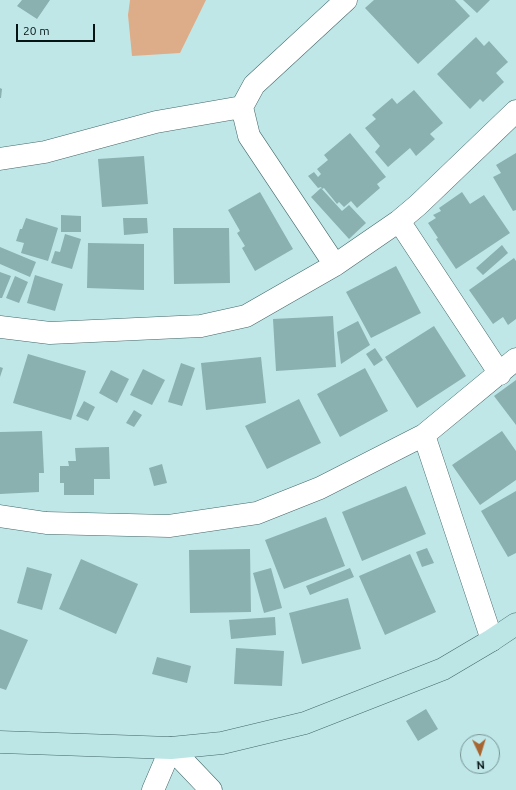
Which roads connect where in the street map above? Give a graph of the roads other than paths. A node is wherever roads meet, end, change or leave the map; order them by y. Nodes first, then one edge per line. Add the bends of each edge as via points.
1 (346, 0) edge
2 (242, 107) junction
3 (516, 111) edge
4 (0, 159) edge
5 (399, 221) junction
6 (335, 265) junction
7 (0, 327) edge
8 (516, 360) edge
9 (500, 374) junction
10 (424, 435) junction
11 (0, 516) edge
12 (516, 624) edge
13 (492, 640) junction
14 (0, 742) edge
15 (171, 748) junction
16 (153, 790) edge
17 (211, 790) edge

1 - 2 street via 254,85
2 - 4 street via 156,122 45,152
2 - 6 street via 249,136
3 - 5 street
5 - 6 street
5 - 9 street
6 - 7 street via 246,316 201,326 50,333
8 - 9 street
9 - 10 street
10 - 11 street via 320,488 257,513 169,526 46,523
10 - 13 street
12 - 13 main road
13 - 15 main road via 443,669 305,723 222,743
14 - 15 main road
15 - 16 street
15 - 17 street

